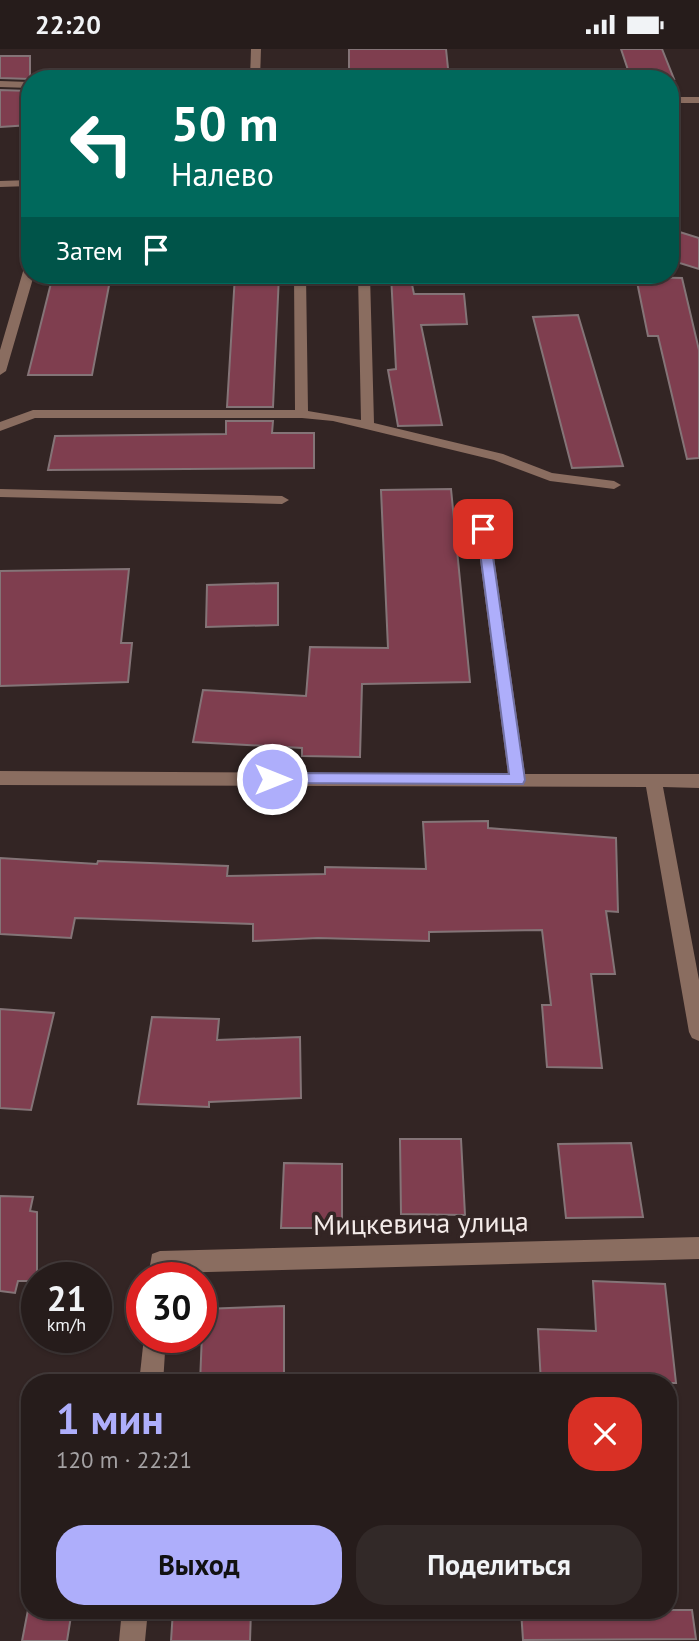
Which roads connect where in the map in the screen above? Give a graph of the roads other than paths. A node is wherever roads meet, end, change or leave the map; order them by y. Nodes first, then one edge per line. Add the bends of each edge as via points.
1 (256, 49) edge
2 (255, 70) edge
3 (0, 84) edge
4 (21, 85) edge
5 (679, 100) edge
6 (699, 100) edge
7 (21, 183) edge
8 (0, 184) edge
9 (25, 284) edge
10 (300, 284) edge
11 (364, 284) edge
12 (0, 372) edge
13 (302, 414) junction
14 (368, 426) junction
15 (0, 427) edge
16 (614, 485) dead end
17 (0, 493) edge
18 (282, 501) dead end
19 (483, 529) dead end
20 (0, 778) edge
21 (517, 780) junction
22 (653, 781) junction
23 (699, 781) edge
24 (699, 1032) edge
25 (699, 1248) edge
26 (160, 1262) edge
27 (154, 1353) edge
28 (152, 1374) edge
29 (134, 1619) edge
30 (132, 1641) edge

1 - 2 street
3 - 4 street
5 - 6 street
7 - 8 street
9 - 12 street
10 - 13 street
11 - 14 street
13 - 14 street
13 - 15 street via 33,414
14 - 16 street via 498,457 550,477
17 - 18 street
19 - 21 street
20 - 21 street
21 - 22 street
22 - 23 street
22 - 24 street
25 - 26 street, Мицкевича улица
27 - 28 street
29 - 30 street

